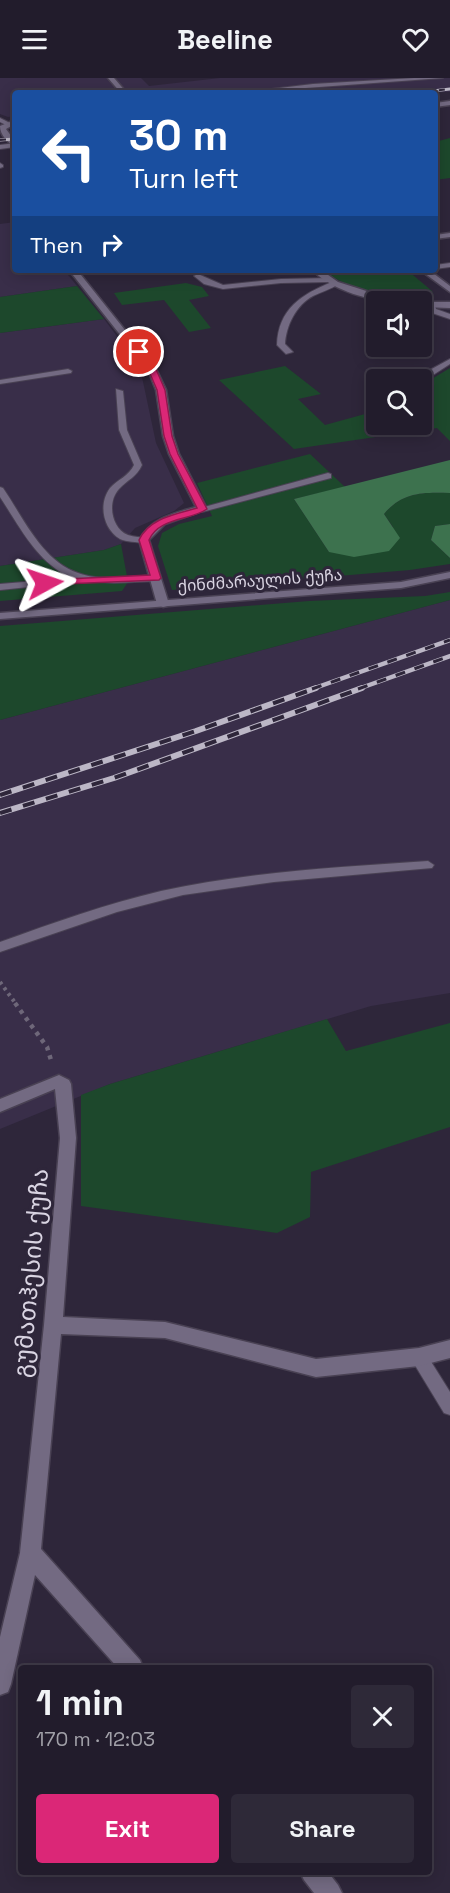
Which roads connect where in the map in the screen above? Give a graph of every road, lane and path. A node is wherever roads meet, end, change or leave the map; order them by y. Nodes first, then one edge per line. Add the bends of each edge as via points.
1 (111, 78) edge
2 (440, 78) edge
3 (121, 90) edge
4 (272, 90) edge
5 (0, 120) edge
6 (12, 123) edge
7 (3, 135) edge
8 (76, 273) edge
9 (320, 273) edge
10 (428, 273) edge
11 (198, 276) dead end
12 (332, 282) junction
13 (450, 290) edge
14 (366, 292) edge
15 (432, 305) edge
16 (450, 305) edge
17 (432, 310) edge
18 (450, 317) edge
19 (289, 352) dead end
20 (450, 361) edge
21 (68, 371) dead end
22 (432, 372) edge
23 (0, 382) edge
24 (120, 391) dead end
25 (328, 476) dead end
26 (0, 490) edge
27 (202, 509) junction
28 (144, 540) junction
29 (450, 575) edge
30 (156, 578) junction
31 (90, 579) junction
32 (0, 587) edge
33 (163, 604) junction
34 (0, 616) edge
35 (428, 865) dead end
36 (0, 947) edge
37 (0, 982) edge
38 (58, 1081) junction
39 (0, 1106) edge
40 (53, 1325) junction
41 (450, 1349) edge
42 (419, 1357) junction
43 (450, 1407) edge
44 (30, 1553) junction
45 (129, 1665) edge
46 (0, 1684) edge
47 (315, 1875) edge
48 (330, 1893) edge

1 - 3 street
2 - 4 lane
5 - 6 lane
6 - 7 street via 2,128
8 - 27 street via 152,369 161,390 174,454
9 - 12 street
10 - 13 street
11 - 12 lane via 223,287 281,281
12 - 14 street
12 - 19 lane via 295,307 281,338 281,345
15 - 16 street
17 - 18 lane
20 - 22 lane
21 - 23 lane
24 - 28 lane via 123,430 138,465 109,496 108,516 124,537
25 - 27 lane
26 - 31 lane via 48,559 75,576
27 - 28 street via 160,523
28 - 30 street
29 - 33 street, ქინძმარაულის ქუჩა via 401,585
30 - 31 lane
30 - 33 street
31 - 32 lane
33 - 34 street, ქინძმარაულის ქუჩა
35 - 36 lane via 283,876 182,891 85,916
37 - 38 path via 47,1047
38 - 39 street
38 - 40 street, გუმათჰესის ქუჩა via 63,1084 68,1138
40 - 42 street via 165,1330 316,1368
40 - 44 street, გუმათჰესის ქუჩა
41 - 42 street
42 - 43 lane
44 - 45 street
44 - 46 street, გუმათჰესის ქუჩა
47 - 48 street

